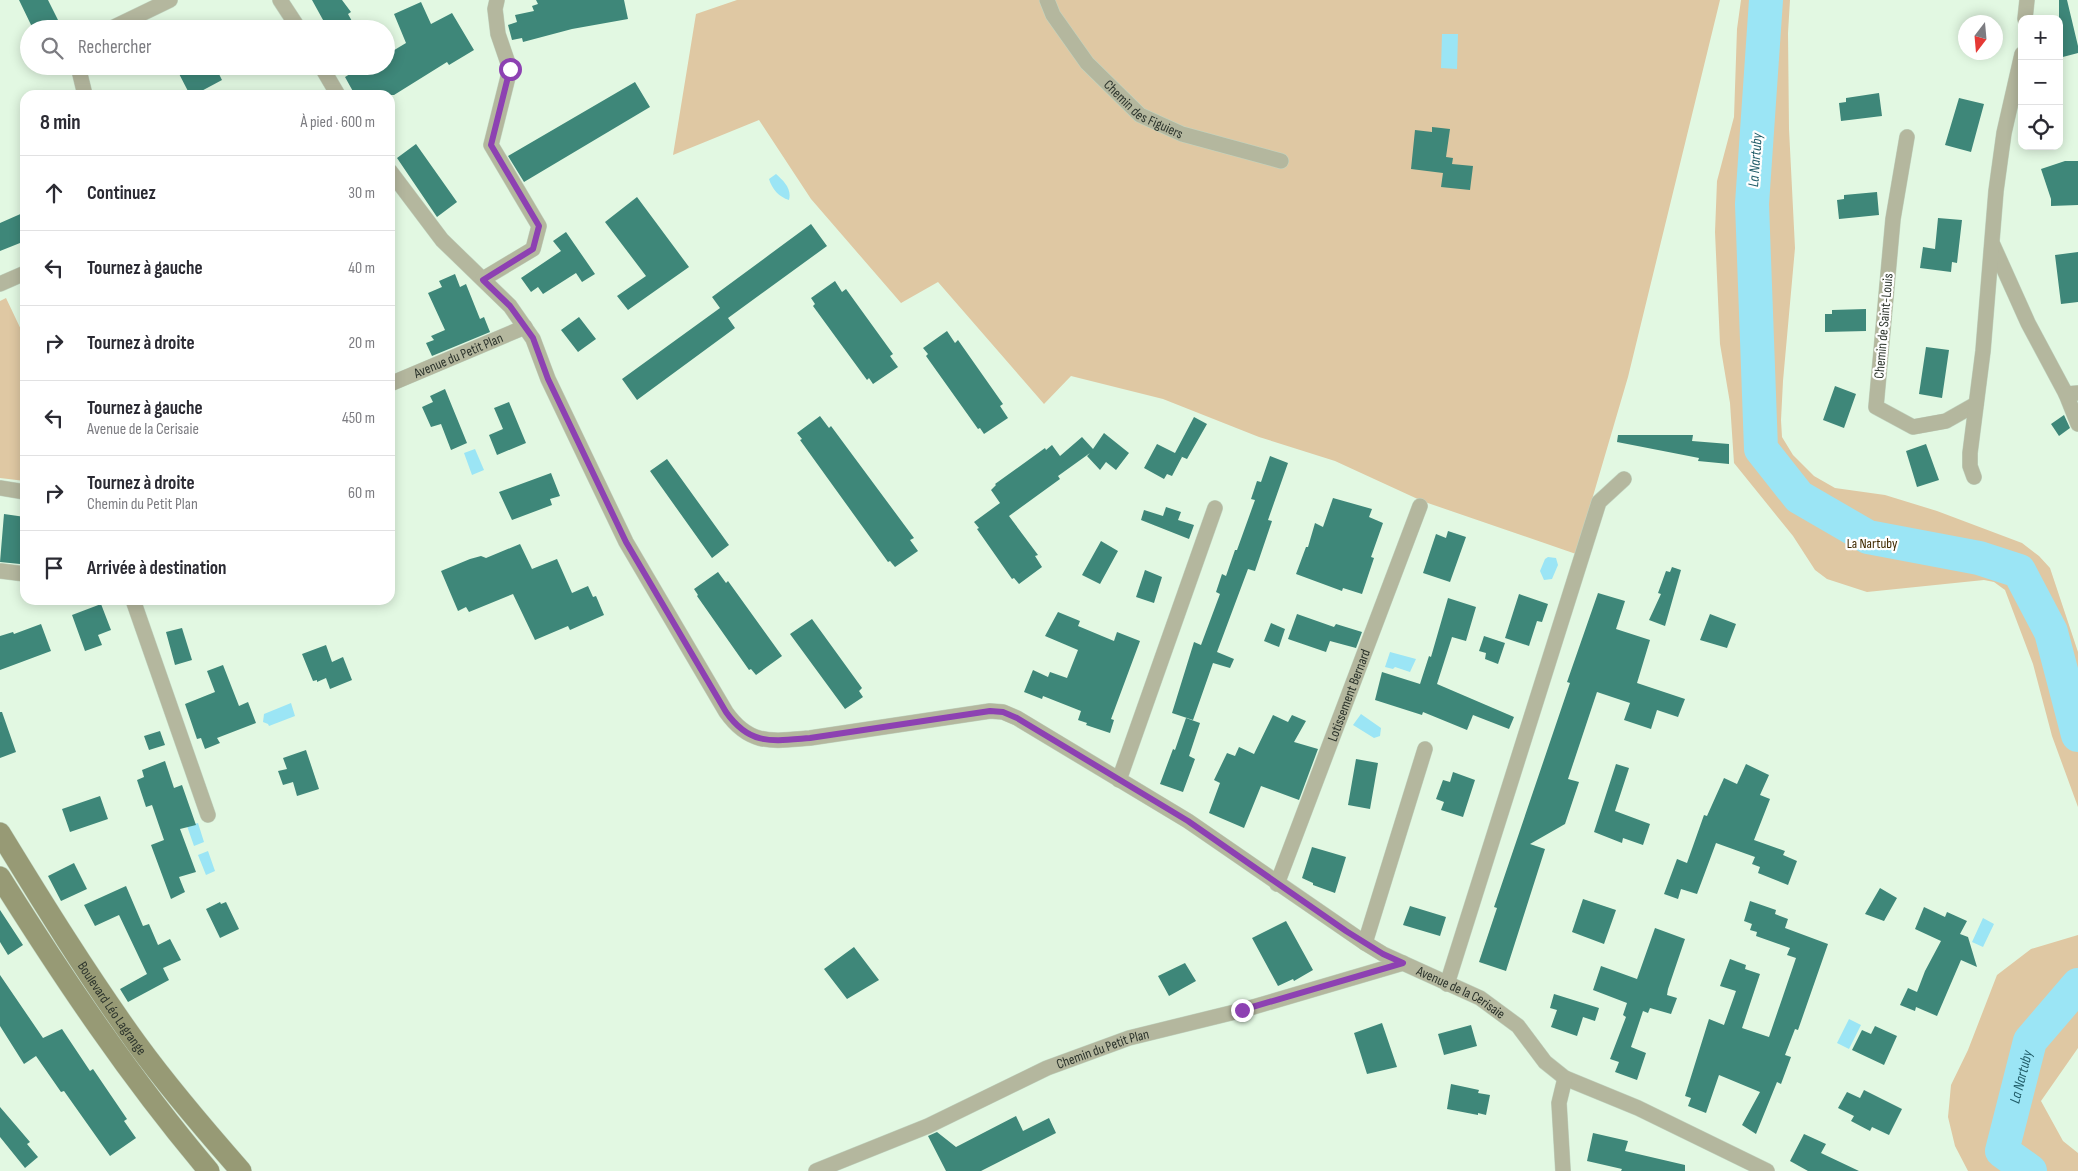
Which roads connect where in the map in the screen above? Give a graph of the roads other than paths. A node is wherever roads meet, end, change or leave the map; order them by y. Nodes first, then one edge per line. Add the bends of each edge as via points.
1 (170, 0) edge
2 (280, 0) edge
3 (497, 0) edge
4 (1046, 0) edge
5 (2027, 0) edge
6 (2025, 15) edge
7 (129, 20) edge
8 (293, 20) edge
9 (2021, 60) edge
10 (80, 75) edge
11 (326, 75) edge
12 (85, 90) edge
13 (335, 90) edge
14 (1907, 137) dead end
15 (1281, 161) dead end
16 (395, 178) edge
17 (1992, 243) junction
18 (20, 275) edge
19 (483, 280) junction
20 (0, 284) edge
21 (525, 327) junction
22 (395, 382) edge
23 (2072, 393) edge
24 (1976, 404) junction
25 (2078, 424) edge
26 (1974, 477) dead end
27 (1624, 479) dead end
28 (0, 488) edge
29 (20, 491) edge
30 (1420, 506) dead end
31 (1215, 508) dead end
32 (0, 573) edge
33 (20, 574) edge
34 (135, 605) edge
35 (1425, 750) dead end
36 (1119, 780) junction
37 (208, 815) dead end
38 (0, 833) edge
39 (0, 876) edge
40 (1277, 884) junction
41 (1365, 943) junction
42 (1403, 963) junction
43 (1447, 984) junction
44 (1565, 1078) junction
45 (209, 1171) edge
46 (241, 1171) edge
47 (816, 1171) edge
48 (1563, 1171) edge
49 (1767, 1171) edge

1 - 7 street
2 - 8 street
3 - 19 street via 498,34 510,69 491,145 539,226 533,249
4 - 15 street, Chemin des Figuiers via 1087,64 1140,115 1182,134
5 - 6 street
9 - 17 street via 2004,133
10 - 12 street
11 - 13 street
14 - 24 street, Chemin de Saint-Louis via 1893,219 1876,407 1913,427 1946,421
16 - 19 street, Avenue de la Cerisaie via 442,240
17 - 23 street via 2028,323
17 - 24 street
18 - 20 street
19 - 21 street, Avenue de la Cerisaie via 510,306
21 - 22 street, Avenue du Petit Plan
21 - 36 street, Avenue de la Cerisaie via 533,338 548,379 626,542 736,727 748,735 780,740 990,711 1003,712
23 - 25 street
24 - 26 street via 1970,453
27 - 43 street via 1599,502
28 - 29 street
30 - 40 street, Lotissement Bernard
31 - 36 street
32 - 33 street
34 - 37 street
35 - 41 street
36 - 40 street, Avenue de la Cerisaie via 1188,821
38 - 46 main road, Boulevard Léo Lagrange via 64,939 138,1045
39 - 45 main road, Boulevard Léo Lagrange via 100,1029
40 - 41 street, Avenue de la Cerisaie
41 - 42 street, Avenue de la Cerisaie
42 - 43 street, Avenue de la Cerisaie
42 - 47 street, Chemin du Petit Plan via 1242,1010 1129,1038 1047,1068 928,1126
43 - 44 street, Avenue de la Cerisaie via 1480,998 1518,1026 1544,1062
44 - 48 street via 1559,1103
44 - 49 street, Avenue de la Cerisaie via 1638,1108

